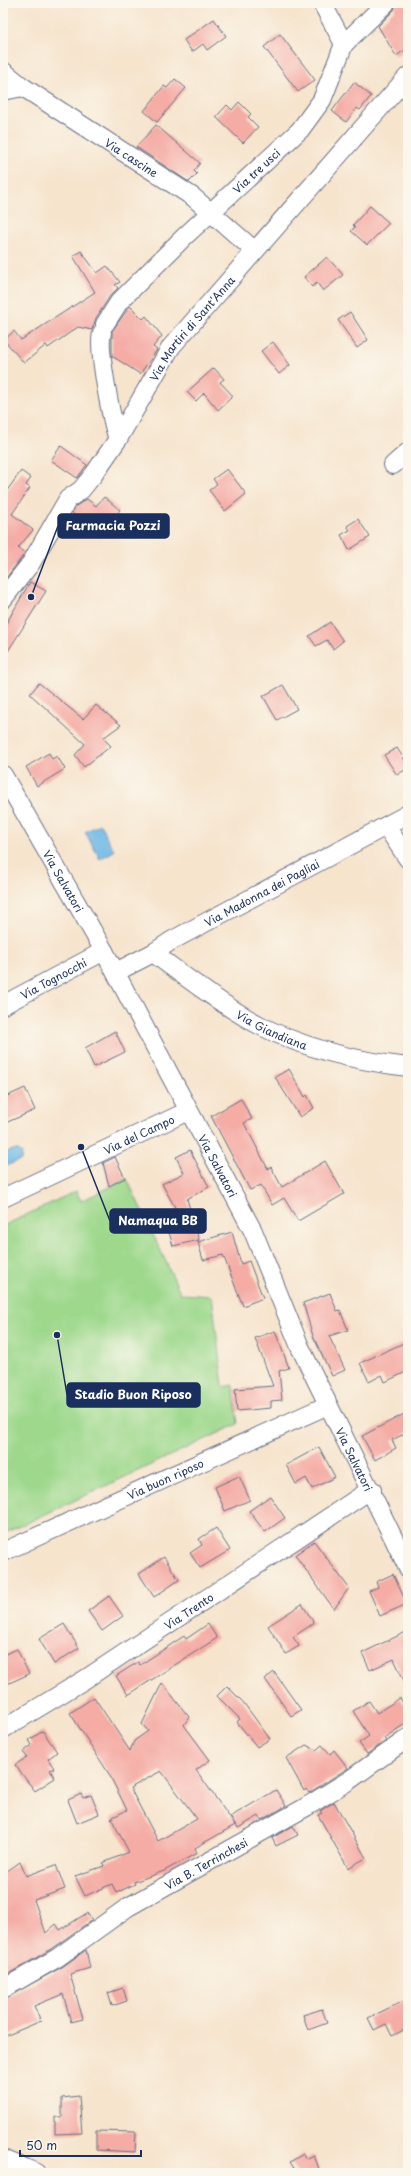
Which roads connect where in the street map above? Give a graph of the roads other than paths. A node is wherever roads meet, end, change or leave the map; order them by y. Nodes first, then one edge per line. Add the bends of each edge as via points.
1 (322, 3) edge
2 (386, 3) edge
3 (344, 44) junction
4 (3, 71) edge
5 (408, 76) edge
6 (23, 87) junction
7 (3, 91) edge
8 (211, 213) junction
9 (254, 250) junction
10 (118, 439) junction
11 (408, 452) edge
12 (393, 465) dead end
13 (3, 599) edge
14 (3, 775) edge
15 (408, 814) edge
16 (386, 826) junction
17 (408, 859) edge
18 (104, 951) junction
19 (153, 954) junction
20 (116, 972) junction
21 (3, 1005) edge
22 (408, 1067) edge
23 (188, 1111) junction
24 (3, 1198) edge
25 (328, 1405) junction
26 (372, 1490) junction
27 (3, 1552) edge
28 (408, 1568) edge
29 (3, 1729) edge
30 (408, 1738) edge
31 (3, 1989) edge
32 (3, 2160) edge
33 (37, 2173) edge

1 - 3 street
2 - 3 street, Via tre usci
3 - 8 street, Via tre usci via 322,100 300,130
4 - 6 street, Via cascine
5 - 9 street, Via Martiri di Sant'Anna
6 - 7 street
6 - 8 street, Via cascine via 193,197
8 - 9 street, Via cascine
8 - 10 street, Via tre usci via 119,302 104,328 101,348
9 - 10 street, Via Martiri di Sant'Anna via 171,347
10 - 13 street, Via Martiri di Sant'Anna via 81,490 68,499 31,562
11 - 12 street
14 - 18 street, Via Salvatori
15 - 16 street, Via Madonna dei Pagliai
16 - 17 street
16 - 19 street, Via Madonna dei Pagliai via 171,941
18 - 20 street, Via Salvatori
18 - 21 street, Via Tognocchi
19 - 20 street, Via Madonna dei Pagliai
19 - 22 street, Via Giandiana via 258,1024 290,1040 354,1059
20 - 23 street, Via Salvatori
23 - 24 street, Via del Campo
23 - 25 street, Via Salvatori via 253,1231 300,1346
25 - 26 street, Via Salvatori
25 - 27 street, Via buon riposo
26 - 28 street, Via Salvatori
26 - 29 street, Via Trento via 84,1680
30 - 31 street, Via B. Terrinchesi via 330,1792 128,1907 57,1958
32 - 33 street

